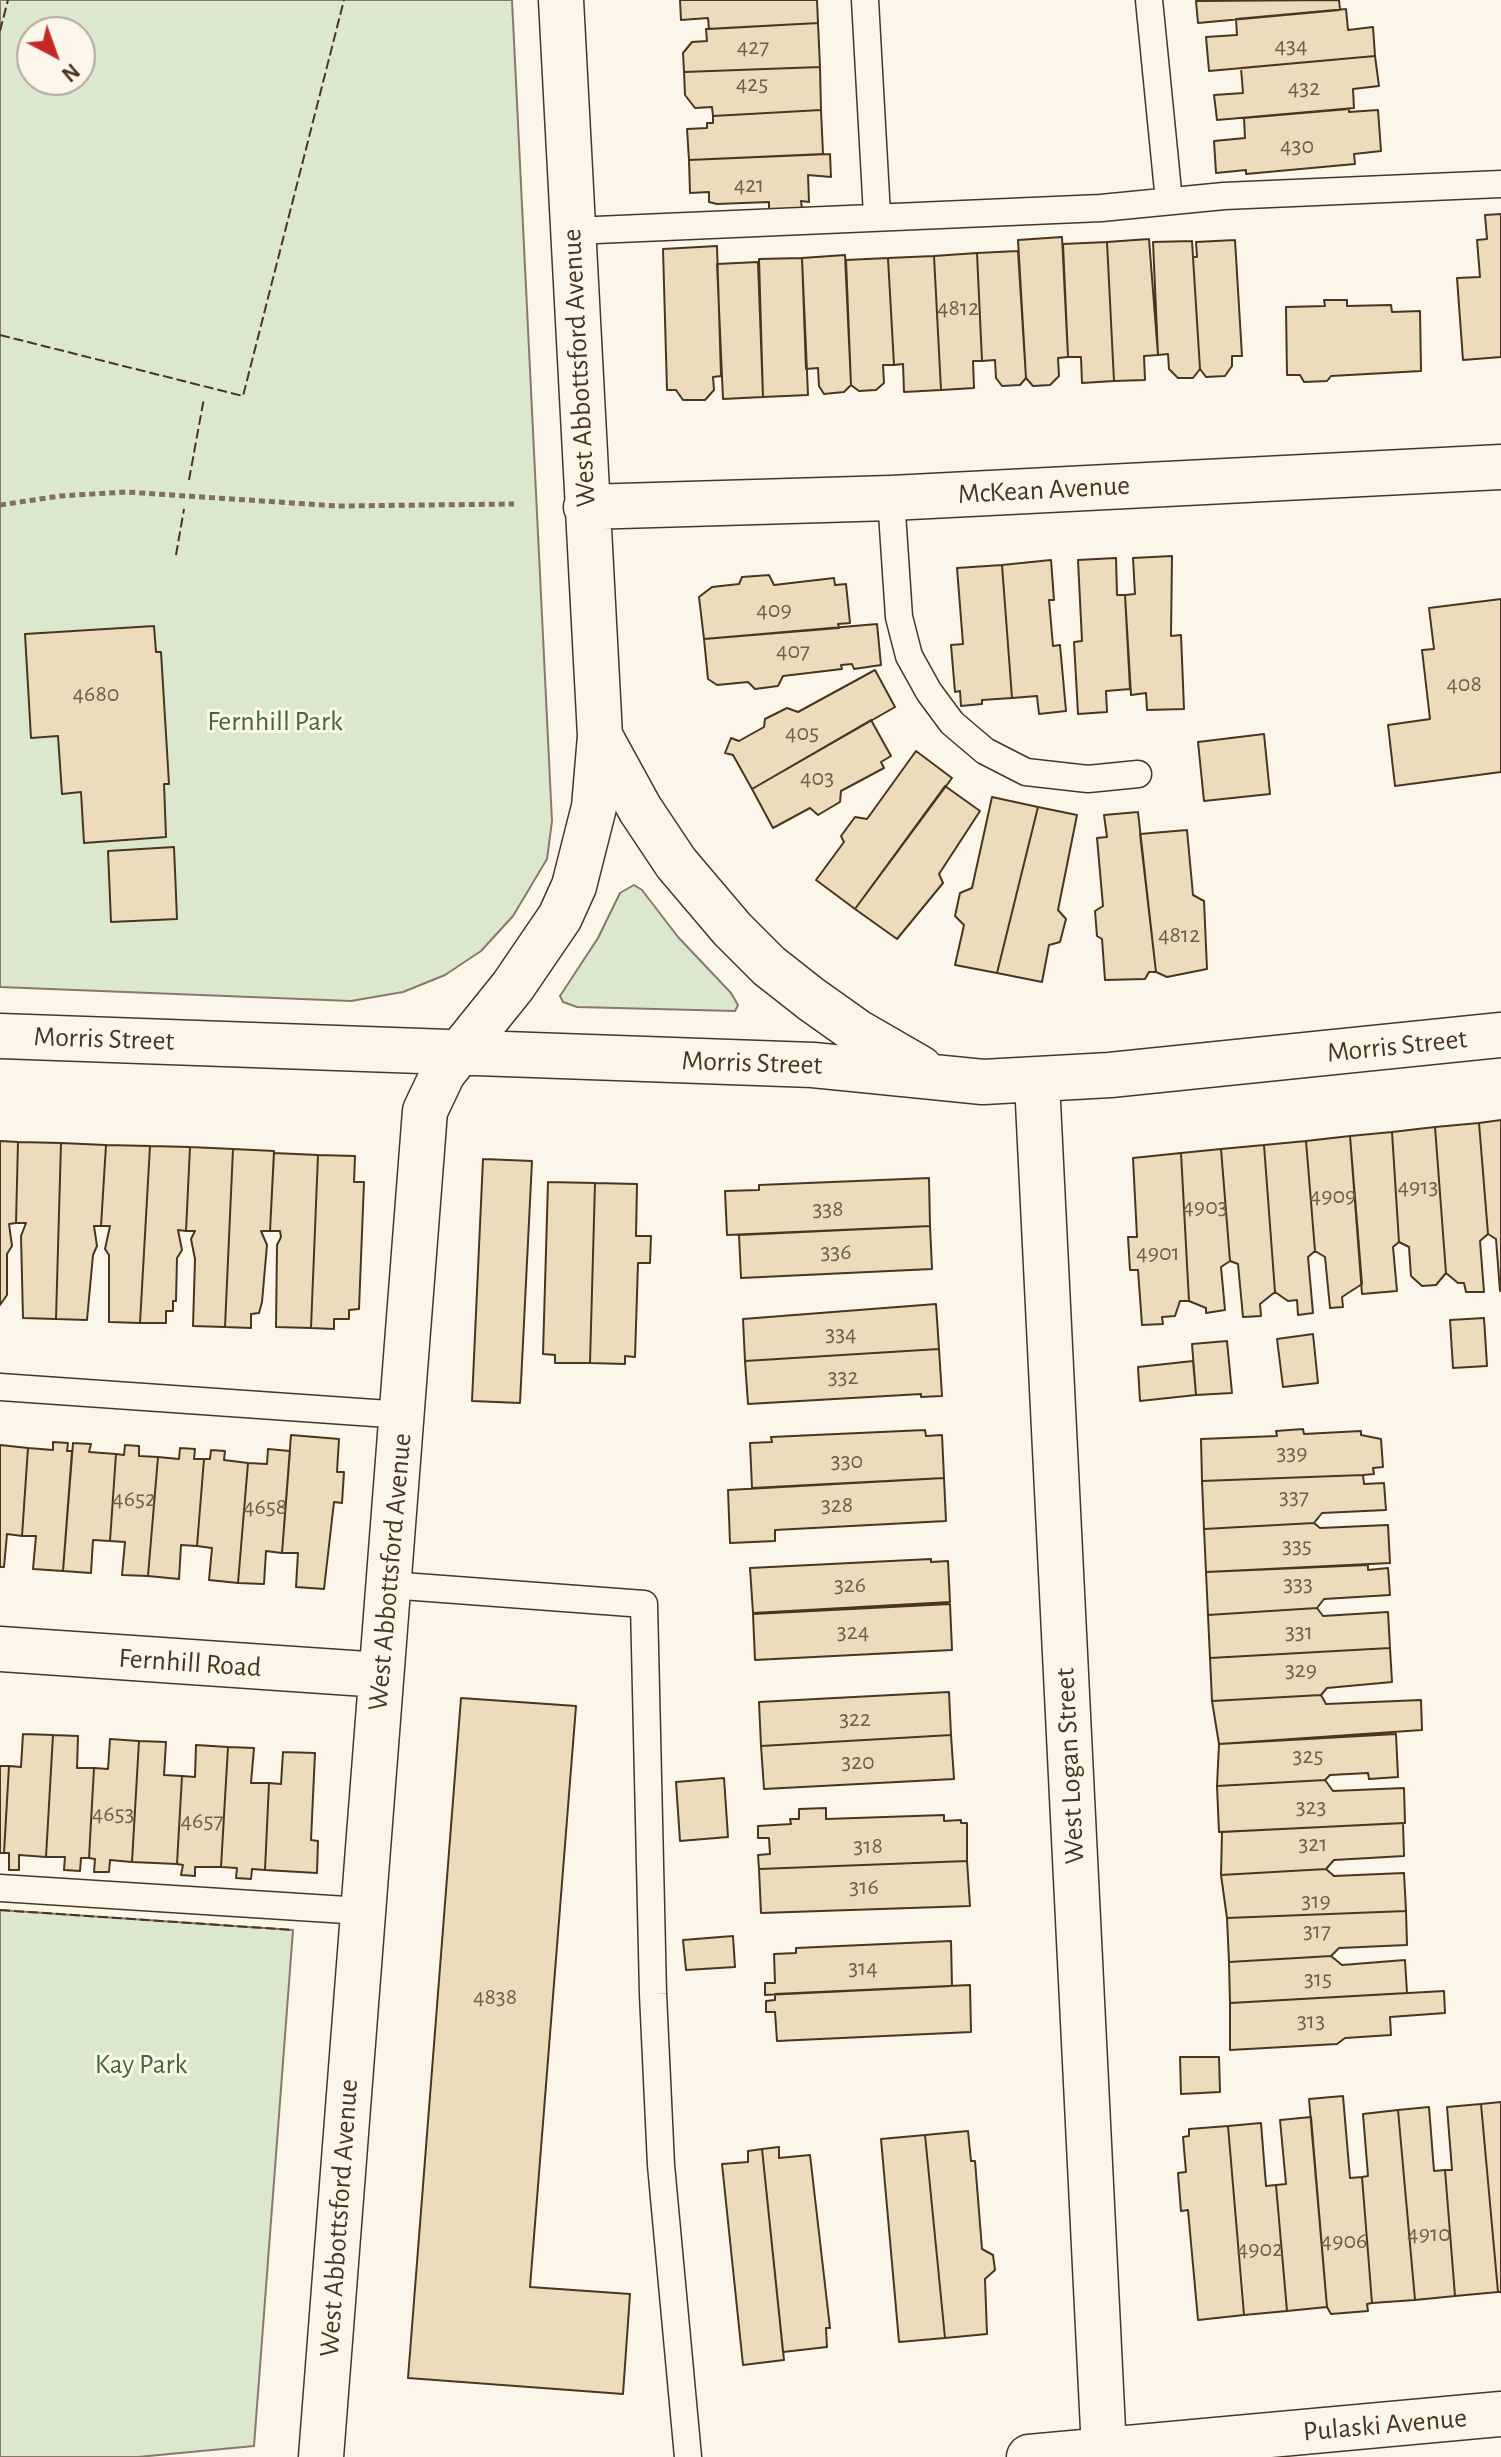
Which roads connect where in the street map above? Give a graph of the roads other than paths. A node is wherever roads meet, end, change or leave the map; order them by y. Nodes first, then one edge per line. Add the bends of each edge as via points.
1 (561, 0) edge
2 (865, 0) edge
3 (1149, 0) edge
4 (1501, 184) edge
5 (1169, 201) junction
6 (877, 215) junction
7 (573, 231) junction
8 (1501, 467) edge
9 (891, 498) junction
10 (586, 507) junction
11 (600, 736) junction
12 (1138, 774) dead end
13 (1501, 1035) edge
14 (0, 1036) edge
15 (459, 1051) junction
16 (933, 1075) junction
17 (1037, 1082) junction
18 (0, 1387) edge
19 (403, 1415) junction
20 (389, 1585) junction
21 (0, 1649) edge
22 (381, 1675) junction
23 (0, 1888) edge
24 (362, 1911) junction
25 (1501, 2414) edge
26 (1104, 2450) junction
27 (321, 2457) edge
28 (688, 2457) edge
29 (1029, 2457) edge

1 - 7 street, West Abbottsford Avenue
2 - 6 lane
3 - 5 lane
4 - 5 lane
5 - 6 lane
6 - 7 lane
7 - 10 street, West Abbottsford Avenue
8 - 9 street, McKean Avenue
9 - 10 street, McKean Avenue
9 - 12 lane via 899,617 909,656 952,723 985,751 1026,772 1088,779
10 - 11 street, West Abbottsford Avenue
11 - 15 street, West Abbottsford Avenue via 594,807 574,886 534,957
11 - 16 street, West Abbottsford Avenue via 676,863 732,929 811,999
13 - 17 street, Morris Street
14 - 15 street, Morris Street
15 - 16 street, Morris Street
15 - 19 street, West Abbottsford Avenue via 425,1111
16 - 17 street, Morris Street
17 - 26 street, West Logan Street
18 - 19 lane
19 - 20 street, West Abbottsford Avenue
20 - 22 street, West Abbottsford Avenue
20 - 28 lane via 644,1604 661,2165
21 - 22 street, Fernhill Road
22 - 24 street, West Abbottsford Avenue
23 - 24 lane
24 - 27 street, West Abbottsford Avenue
25 - 26 street, Pulaski Avenue
26 - 29 street, Pulaski Avenue

